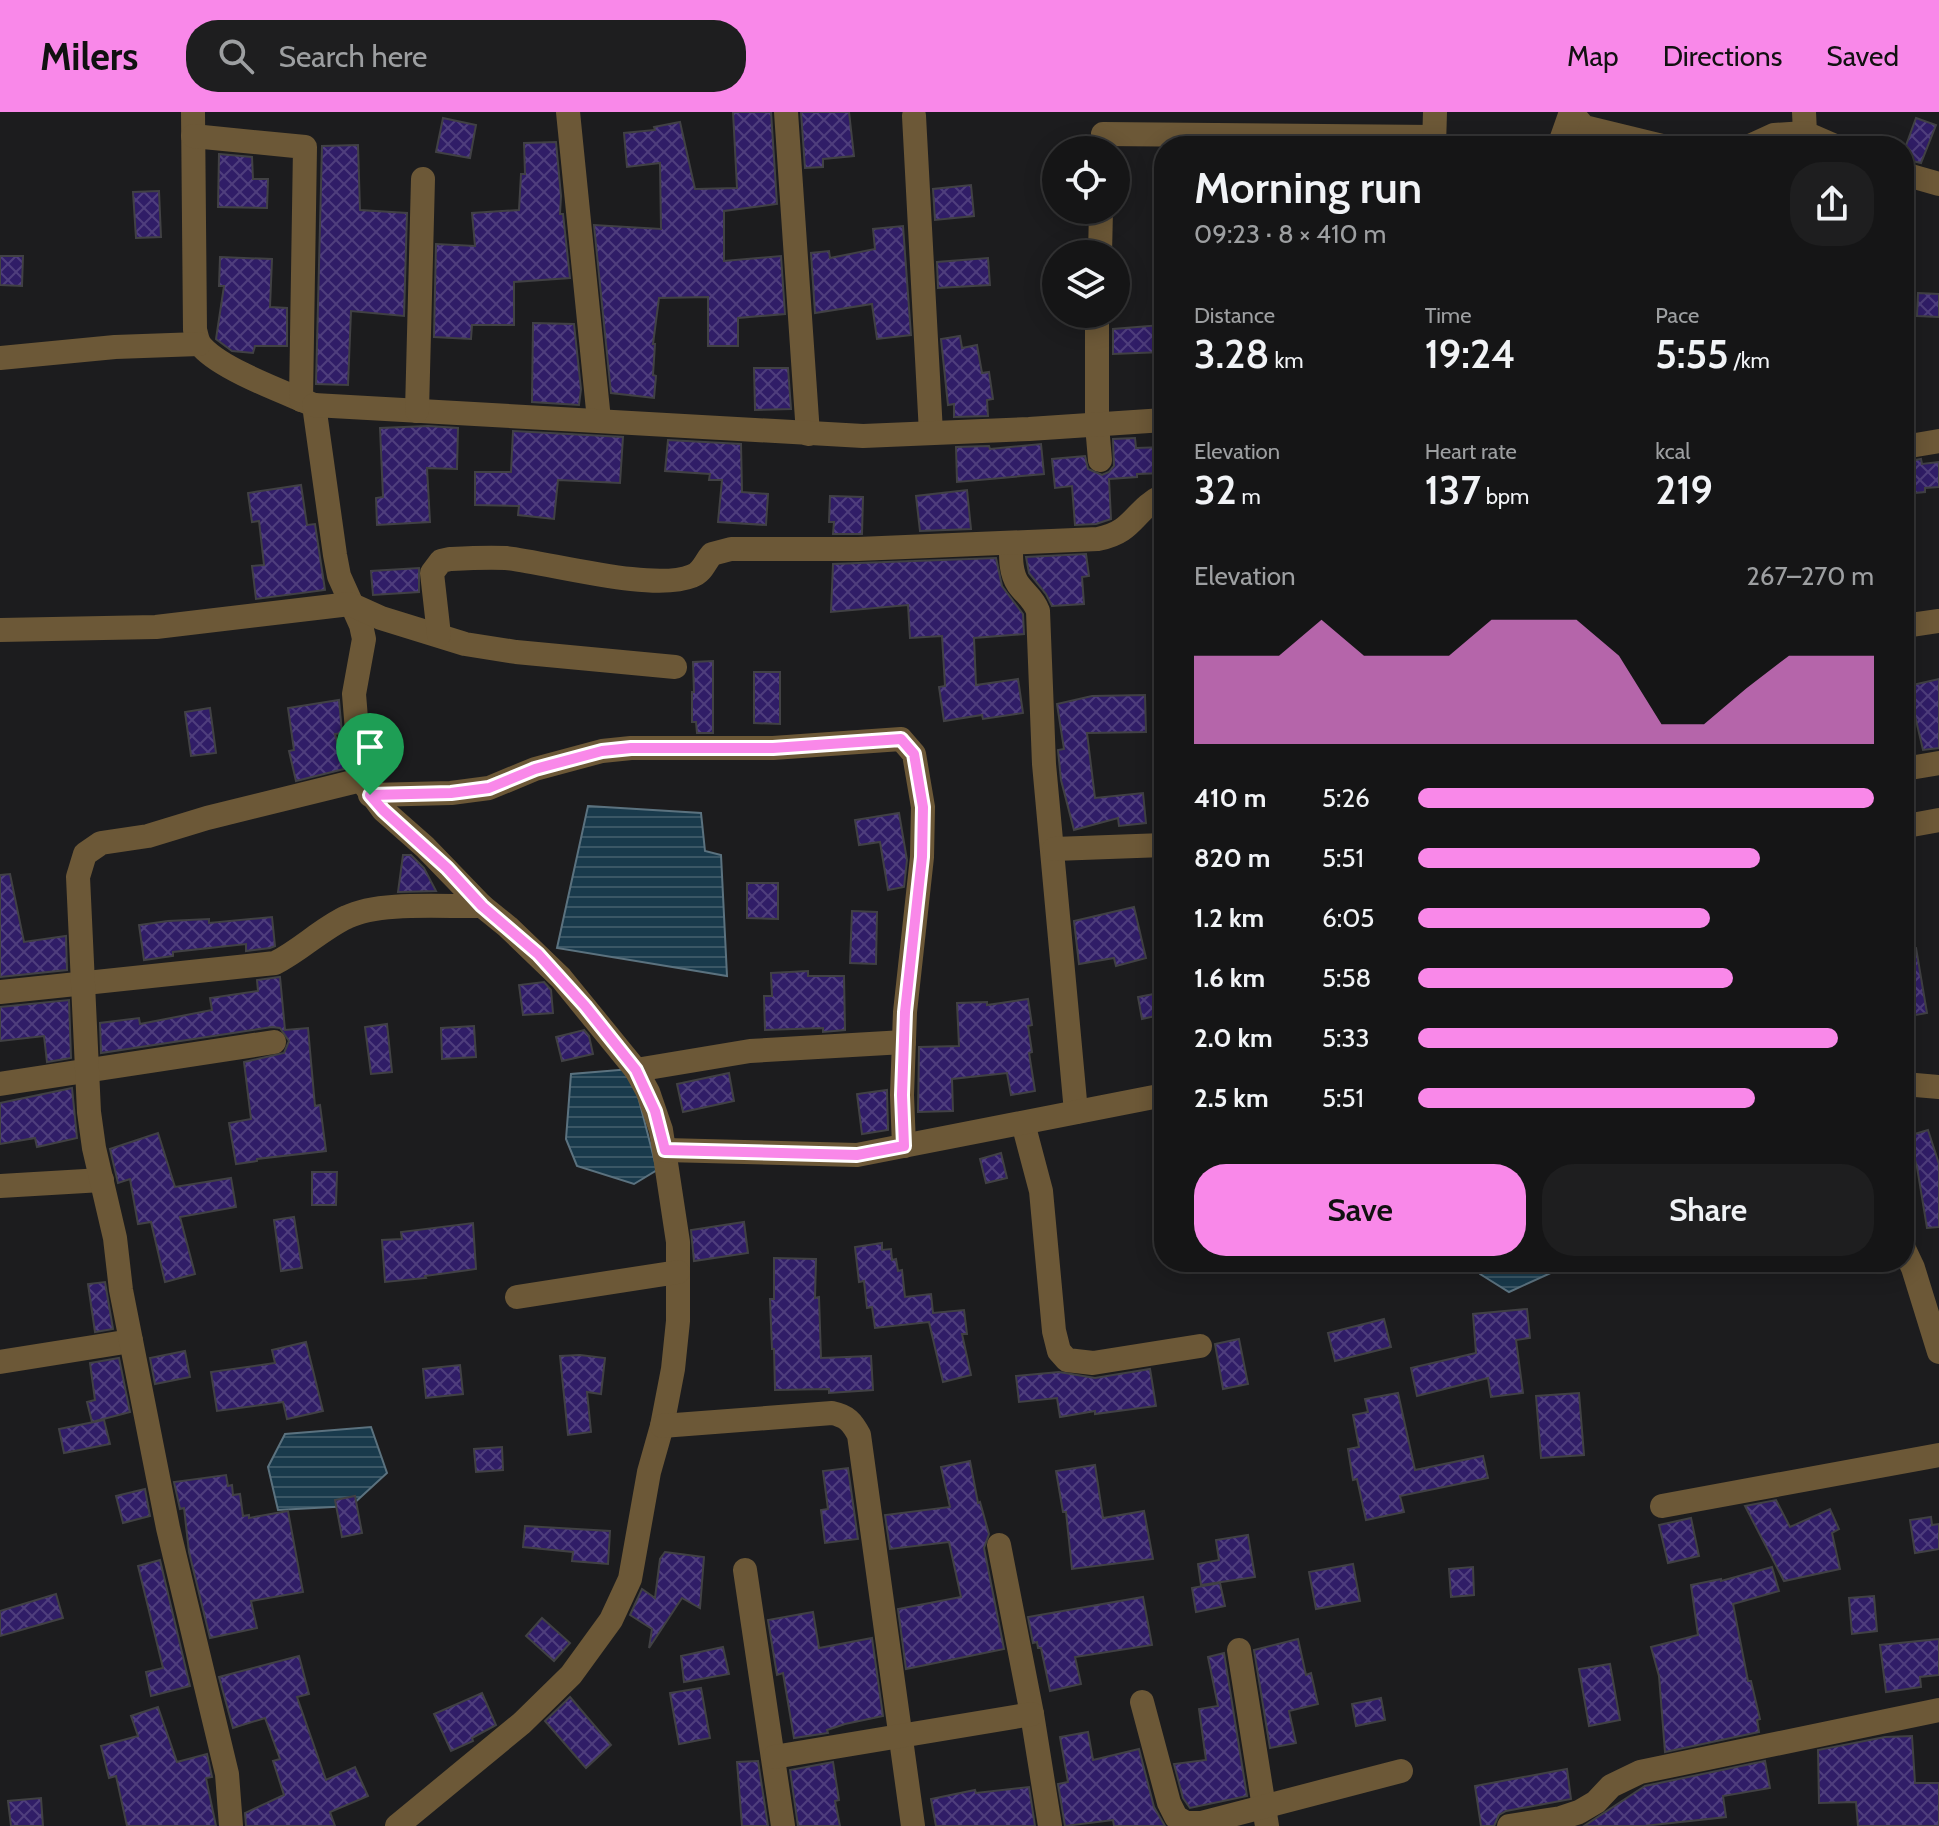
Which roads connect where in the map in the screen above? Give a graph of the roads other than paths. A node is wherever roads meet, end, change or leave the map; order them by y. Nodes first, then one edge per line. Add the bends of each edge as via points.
1 (568, 112) edge
2 (786, 112) edge
3 (1435, 112) edge
4 (914, 116) dead end
5 (1805, 122) edge
6 (193, 124) edge
7 (1104, 132) edge
8 (1183, 136) edge
9 (1434, 136) edge
10 (1563, 136) edge
11 (1621, 136) edge
12 (1772, 136) edge
13 (1822, 136) edge
14 (1914, 177) edge
15 (423, 179) dead end
16 (1939, 184) edge
17 (1097, 328) edge
18 (199, 344) junction
19 (0, 358) edge
20 (307, 402) junction
21 (417, 411) junction
22 (599, 420) junction
23 (1154, 421) edge
24 (1097, 425) junction
25 (931, 433) junction
26 (808, 434) junction
27 (1939, 441) edge
28 (1914, 445) edge
29 (1100, 460) dead end
30 (1154, 500) edge
31 (1011, 543) junction
32 (350, 604) junction
33 (1939, 621) edge
34 (1914, 625) edge
35 (0, 630) edge
36 (439, 635) junction
37 (675, 667) dead end
38 (1939, 763) edge
39 (1914, 767) edge
40 (365, 787) junction
41 (1939, 820) edge
42 (1914, 825) edge
43 (1154, 845) edge
44 (1054, 849) junction
45 (482, 906) junction
46 (82, 983) junction
47 (0, 992) edge
48 (274, 1042) dead end
49 (904, 1042) junction
50 (88, 1070) junction
51 (636, 1070) junction
52 (0, 1084) edge
53 (1914, 1085) edge
54 (1939, 1087) edge
55 (1154, 1097) edge
56 (1076, 1112) junction
57 (1023, 1123) junction
58 (904, 1146) junction
59 (665, 1150) junction
60 (102, 1180) junction
61 (0, 1186) edge
62 (1914, 1271) edge
63 (678, 1272) junction
64 (517, 1297) dead end
65 (131, 1341) junction
66 (1200, 1346) dead end
67 (1939, 1352) edge
68 (0, 1362) edge
69 (662, 1426) junction
70 (1939, 1455) edge
71 (1662, 1506) dead end
72 (999, 1545) dead end
73 (745, 1570) dead end
74 (1239, 1650) dead end
75 (1142, 1702) dead end
76 (1939, 1710) edge
77 (1032, 1714) junction
78 (901, 1737) junction
79 (774, 1757) junction
80 (1401, 1771) dead end
81 (1598, 1814) edge
82 (1266, 1817) edge
83 (231, 1826) edge
84 (397, 1826) edge
85 (783, 1826) edge
86 (913, 1826) edge
87 (1050, 1826) edge
88 (1509, 1826) edge

1 - 22 street
2 - 26 street
3 - 9 street
4 - 25 street
5 - 12 street
5 - 13 street
6 - 18 street via 193,300
6 - 20 street via 305,147
7 - 8 street
10 - 11 street via 1571,112 1584,127
14 - 16 street
15 - 21 street
17 - 24 street
18 - 19 street
18 - 20 street via 233,367
20 - 21 street
20 - 32 street via 335,555
21 - 22 street
22 - 26 street
23 - 24 street
24 - 25 street
24 - 29 street
25 - 26 street
27 - 28 street
30 - 31 street via 1116,535
31 - 36 street via 731,549 712,554 695,575 657,581 508,559 450,559 432,573
31 - 44 street via 1018,584 1038,611 1044,764
32 - 35 street via 156,627
32 - 36 street
32 - 40 street via 364,646 354,694
33 - 34 street
36 - 37 street via 516,652
38 - 39 street
40 - 45 street
40 - 46 street via 101,843 85,854 78,877
40 - 49 street via 451,793 489,788 535,769 631,748 773,748 901,739 914,754 923,807
41 - 42 street
43 - 44 street
44 - 56 street
45 - 46 street via 370,910 324,929 275,963
45 - 51 street via 561,978
46 - 47 street
46 - 50 street
48 - 50 street
49 - 51 street via 750,1051
49 - 58 street
50 - 52 street
50 - 60 street via 89,1112
51 - 59 street
53 - 54 street
55 - 56 street
56 - 57 street
57 - 58 street
57 - 66 street via 1041,1191 1059,1351 1067,1360 1093,1363
58 - 59 street via 857,1155
59 - 63 street
60 - 61 street
60 - 65 street
62 - 67 street
63 - 64 street
63 - 69 street via 676,1337
65 - 68 street
65 - 83 street via 168,1528 227,1774
69 - 78 street via 832,1413 853,1423 859,1435
69 - 84 street via 630,1579 611,1620 571,1675 532,1713
70 - 71 street
72 - 77 street
73 - 79 street
74 - 82 street
75 - 82 street via 1176,1817 1201,1823
76 - 81 street via 1640,1772 1611,1786
77 - 78 street
77 - 87 street
78 - 79 street
78 - 86 street
79 - 85 street
80 - 82 street
81 - 88 street

